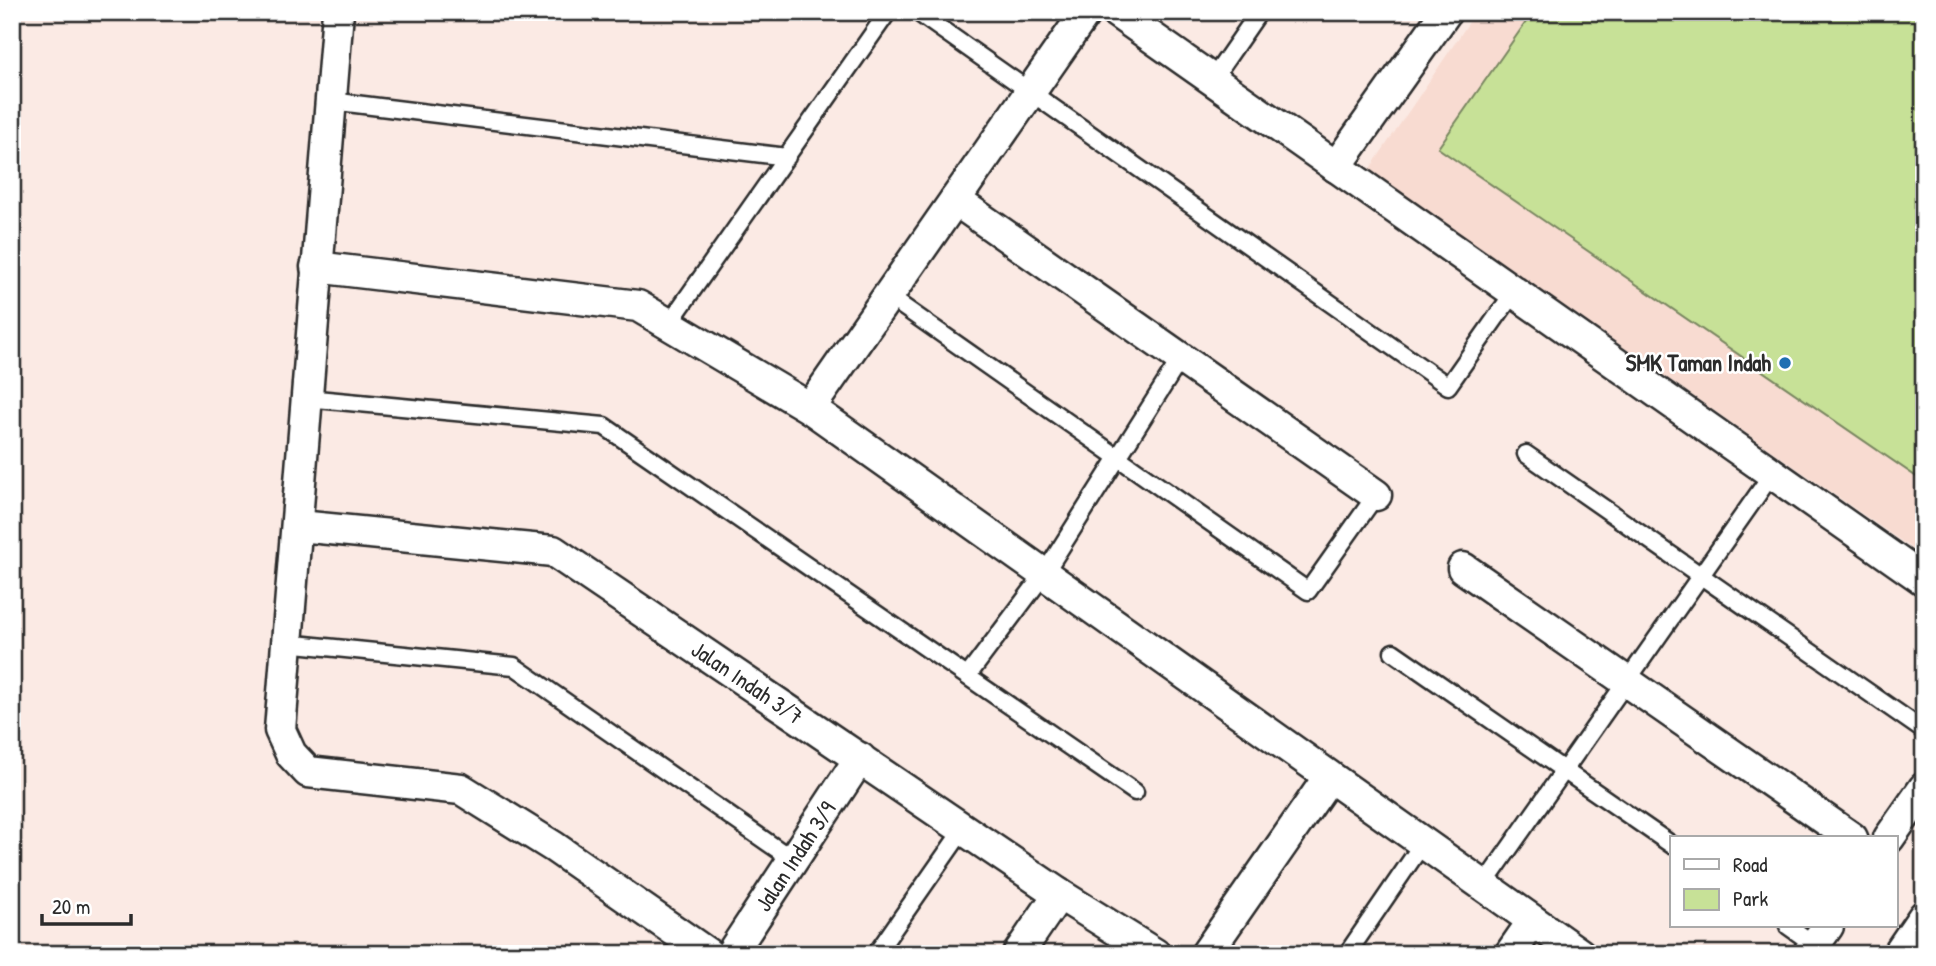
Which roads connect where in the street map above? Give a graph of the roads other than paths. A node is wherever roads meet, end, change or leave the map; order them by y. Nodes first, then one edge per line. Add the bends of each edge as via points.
1 (338, 12) edge
2 (888, 12) edge
3 (917, 12) edge
4 (1086, 12) edge
5 (1116, 12) edge
6 (1259, 12) edge
7 (1446, 12) edge
8 (1212, 80) junction
9 (1029, 94) junction
10 (331, 101) junction
11 (787, 157) junction
12 (1336, 167) junction
13 (955, 200) junction
14 (316, 267) junction
15 (1514, 292) junction
16 (887, 296) junction
17 (668, 325) junction
18 (1181, 358) junction
19 (306, 398) junction
20 (810, 408) junction
21 (1525, 454) dead end
22 (1118, 457) junction
23 (1772, 474) junction
24 (1376, 495) joint
25 (299, 526) junction
26 (1463, 568) dead end
27 (1044, 574) junction
28 (1701, 576) junction
29 (1924, 580) edge
30 (286, 643) junction
31 (1393, 652) dead end
32 (969, 674) junction
33 (1627, 681) junction
34 (1924, 731) edge
35 (860, 758) junction
36 (1564, 770) junction
37 (1329, 777) junction
38 (1924, 788) edge
39 (1135, 792) dead end
40 (964, 828) junction
41 (1849, 836) edge
42 (1890, 836) edge
43 (1423, 843) junction
44 (1670, 844) edge
45 (793, 860) junction
46 (1483, 886) junction
47 (1059, 894) junction
48 (1924, 916) edge
49 (1533, 921) junction
50 (1792, 928) edge
51 (1817, 941) edge
52 (708, 954) edge
53 (731, 954) edge
54 (876, 954) edge
55 (1018, 954) edge
56 (1155, 954) edge
57 (1206, 954) edge
58 (1348, 954) edge
59 (1510, 954) edge
60 (1580, 954) edge
61 (1898, 954) edge

1 - 10 street
2 - 11 lane
3 - 9 lane
4 - 9 street
5 - 8 street
6 - 8 lane
7 - 12 street
8 - 12 street
9 - 13 street
9 - 15 lane via 1447,386
10 - 11 lane
10 - 14 street
11 - 17 lane
12 - 15 street
13 - 16 street
13 - 18 street
14 - 17 street via 638,306
14 - 19 street
15 - 23 street
16 - 20 street
16 - 22 lane
17 - 20 street
18 - 22 lane
18 - 24 street
19 - 25 street
19 - 32 lane via 604,426
20 - 27 street
21 - 28 lane
22 - 24 lane via 1308,591
22 - 27 lane
23 - 28 lane
23 - 29 street
25 - 30 street
25 - 35 street, Jalan Indah 3/7 via 553,551
26 - 33 street
27 - 32 lane
27 - 37 street
28 - 33 lane
28 - 34 lane
30 - 45 lane via 513,667
30 - 52 street via 280,730 291,754 308,772 461,789
31 - 36 lane
32 - 39 lane
33 - 36 lane
33 - 41 street
35 - 40 street, Jalan Indah 3/7
35 - 45 street, Jalan Indah 3/9
36 - 44 lane
36 - 46 lane
37 - 43 street
37 - 57 street
38 - 42 street
40 - 47 street, Jalan Indah 3/7
40 - 54 lane
43 - 46 street
43 - 58 lane
45 - 53 street, Jalan Indah 3/9
46 - 49 street
47 - 55 street
47 - 56 street, Jalan Indah 3/7
48 - 61 street
49 - 59 street
49 - 60 street
50 - 51 lane

